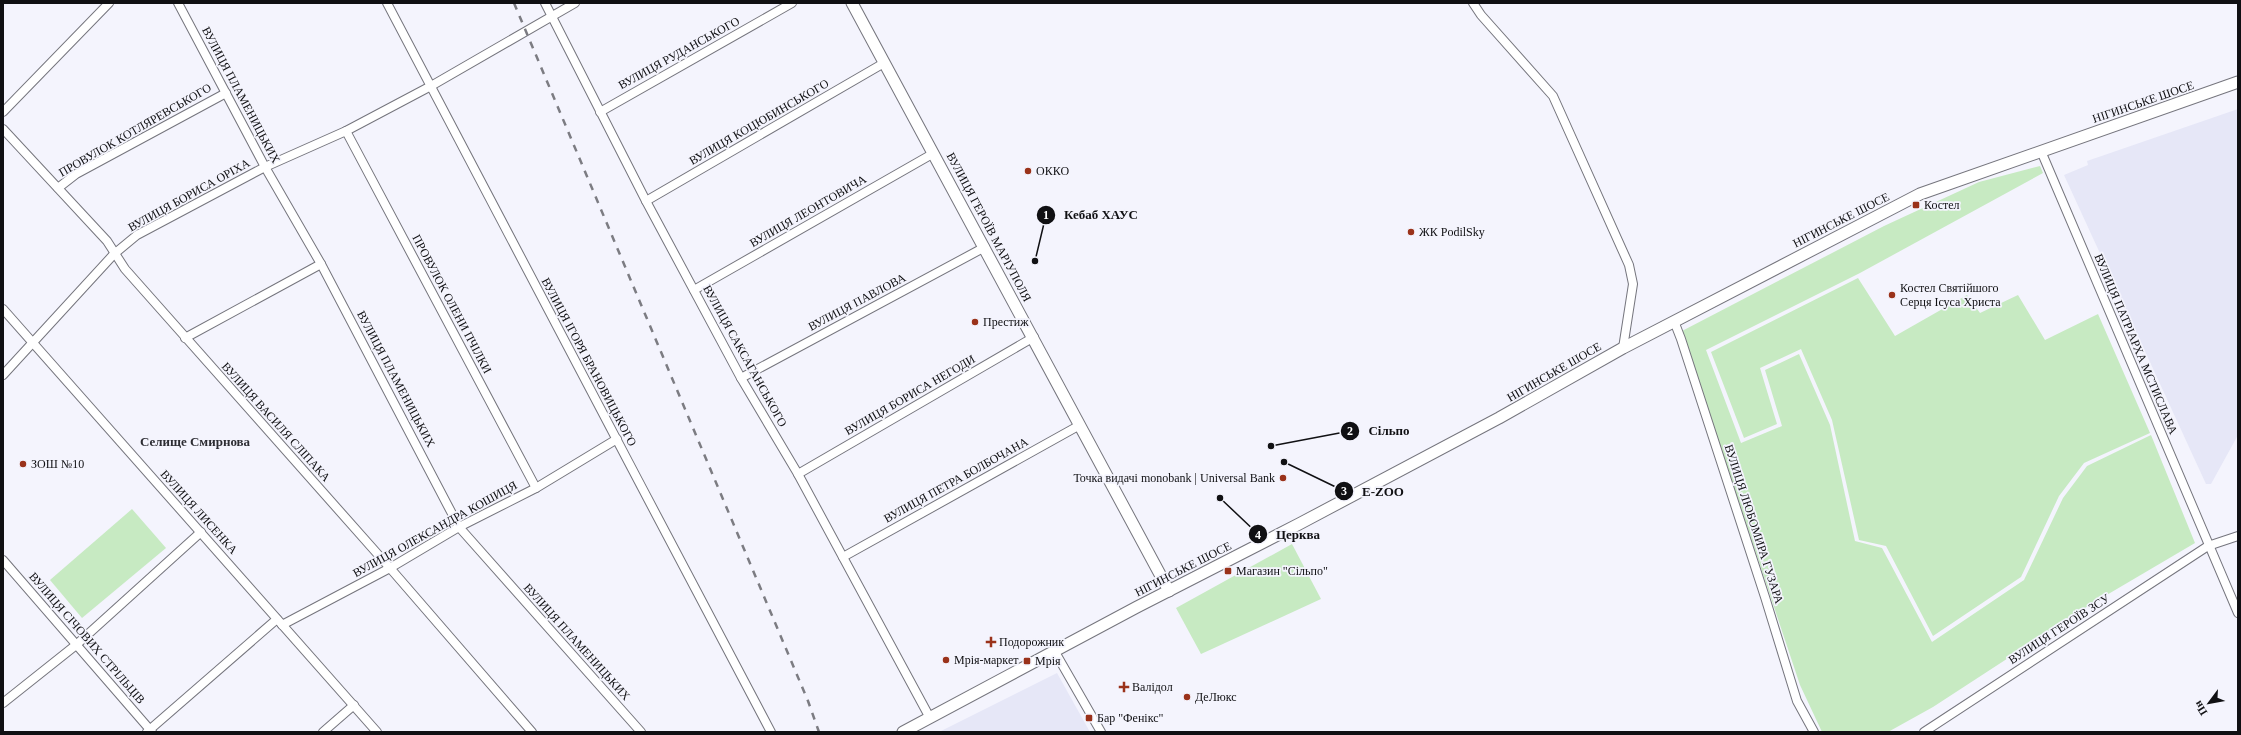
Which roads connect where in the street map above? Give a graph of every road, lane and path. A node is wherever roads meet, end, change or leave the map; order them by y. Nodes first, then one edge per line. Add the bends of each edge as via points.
1 (109, 3) edge
2 (178, 3) edge
3 (388, 3) edge
4 (545, 3) edge
5 (575, 3) edge
6 (792, 3) edge
7 (852, 3) edge
8 (1473, 3) edge
9 (551, 15) junction
10 (884, 63) junction
11 (2238, 82) edge
12 (431, 86) junction
13 (226, 92) junction
14 (3, 112) edge
15 (600, 112) junction
16 (3, 129) edge
17 (346, 131) junction
18 (2041, 151) junction
19 (934, 153) junction
20 (265, 167) junction
21 (58, 188) junction
22 (646, 201) junction
23 (985, 247) junction
24 (114, 254) junction
25 (321, 264) junction
26 (694, 290) junction
27 (3, 309) edge
28 (1674, 322) junction
29 (185, 338) junction
30 (1034, 338) junction
31 (32, 343) junction
32 (1623, 348) junction
33 (3, 375) edge
34 (741, 378) junction
35 (1080, 425) junction
36 (617, 439) junction
37 (798, 474) junction
38 (536, 488) junction
39 (459, 526) junction
40 (201, 532) junction
41 (2238, 536) edge
42 (2208, 546) junction
43 (843, 556) junction
44 (4, 564) edge
45 (390, 568) junction
46 (1169, 591) junction
47 (2238, 613) edge
48 (280, 622) junction
49 (76, 645) junction
50 (1055, 652) junction
51 (3, 703) edge
52 (354, 705) junction
53 (930, 718) junction
54 (150, 731) edge
55 (323, 732) edge
56 (377, 732) edge
57 (532, 732) edge
58 (641, 732) edge
59 (771, 732) edge
60 (903, 732) edge
61 (1100, 732) edge
62 (1814, 732) edge
63 (1924, 732) edge

1 - 14 street
2 - 13 street, ВУЛИЦЯ ПЛАМЕНИЦЬКИХ
3 - 12 street, ВУЛИЦЯ ІГОРЯ БРАНОВИЦЬКОГО
4 - 9 street, ВУЛИЦЯ САКСАГАНСЬКОГО
5 - 9 street
6 - 15 street, ВУЛИЦЯ РУДАНСЬКОГО
7 - 10 main road, ВУЛИЦЯ ГЕРОЇВ МАРІУПОЛЯ
8 - 32 street via 1552,96 1629,265 1633,284
9 - 12 street, ВУЛИЦЯ БОРИСА ОРІХА
9 - 15 street, ВУЛИЦЯ САКСАГАНСЬКОГО
10 - 19 main road, ВУЛИЦЯ ГЕРОЇВ МАРІУПОЛЯ
10 - 22 street, ВУЛИЦЯ КОЦЮБИНСЬКОГО
11 - 18 main road, НІГИНСЬКЕ ШОСЕ
12 - 17 street, ВУЛИЦЯ БОРИСА ОРІХА
12 - 36 street, ВУЛИЦЯ ІГОРЯ БРАНОВИЦЬКОГО
13 - 20 street, ВУЛИЦЯ ПЛАМЕНИЦЬКИХ
13 - 21 street, ПРОВУЛОК КОТЛЯРЕВСЬКОГО via 76,174
15 - 22 street, ВУЛИЦЯ САКСАГАНСЬКОГО
16 - 21 street, ВУЛИЦЯ ВАСИЛЯ СЛІПАКА
17 - 20 street, ВУЛИЦЯ БОРИСА ОРІХА
17 - 38 street, ПРОВУЛОК ОЛЕНИ ПЧІЛКИ
18 - 28 main road, НІГИНСЬКЕ ШОСЕ via 1920,194
18 - 42 street, ВУЛИЦЯ ПАТРІАРХА МСТИСЛАВА
19 - 23 main road, ВУЛИЦЯ ГЕРОЇВ МАРІУПОЛЯ
19 - 26 street, ВУЛИЦЯ ЛЕОНТОВИЧА
20 - 24 street, ВУЛИЦЯ БОРИСА ОРІХА via 137,235
20 - 25 street, ВУЛИЦЯ ПЛАМЕНИЦЬКИХ
21 - 24 street, ВУЛИЦЯ ВАСИЛЯ СЛІПАКА via 107,241
22 - 26 street, ВУЛИЦЯ САКСАГАНСЬКОГО
23 - 30 main road, ВУЛИЦЯ ГЕРОЇВ МАРІУПОЛЯ
23 - 34 street, ВУЛИЦЯ ПАВЛОВА
24 - 29 street, ВУЛИЦЯ ВАСИЛЯ СЛІПАКА
24 - 31 street, ВУЛИЦЯ БОРИСА ОРІХА
25 - 29 street
25 - 39 street, ВУЛИЦЯ ПЛАМЕНИЦЬКИХ
26 - 34 street, ВУЛИЦЯ САКСАГАНСЬКОГО
27 - 31 street, ВУЛИЦЯ ЛИСЕНКА
28 - 32 main road, НІГИНСЬКЕ ШОСЕ
28 - 62 street, ВУЛИЦЯ ЛЮБОМИРА ГУЗАРА via 1682,339 1797,701
29 - 45 street, ВУЛИЦЯ ВАСИЛЯ СЛІПАКА
30 - 35 main road, ВУЛИЦЯ ГЕРОЇВ МАРІУПОЛЯ
30 - 37 street, ВУЛИЦЯ БОРИСА НЕГОДИ
31 - 33 street, ВУЛИЦЯ БОРИСА ОРІХА
31 - 40 street, ВУЛИЦЯ ЛИСЕНКА
32 - 46 main road, НІГИНСЬКЕ ШОСЕ via 1493,422
34 - 37 street, ВУЛИЦЯ САКСАГАНСЬКОГО
35 - 43 street, ВУЛИЦЯ ПЕТРА БОЛБОЧАНА
35 - 46 main road, ВУЛИЦЯ ГЕРОЇВ МАРІУПОЛЯ
36 - 38 street, ВУЛИЦЯ ОЛЕКСАНДРА КОШИЦЯ
36 - 59 street, ВУЛИЦЯ ІГОРЯ БРАНОВИЦЬКОГО
37 - 43 street, ВУЛИЦЯ САКСАГАНСЬКОГО
38 - 39 street, ВУЛИЦЯ ОЛЕКСАНДРА КОШИЦЯ
39 - 45 street, ВУЛИЦЯ ОЛЕКСАНДРА КОШИЦЯ
39 - 58 street, ВУЛИЦЯ ПЛАМЕНИЦЬКИХ
40 - 48 street, ВУЛИЦЯ ЛИСЕНКА
40 - 49 street
41 - 42 street
42 - 47 street, ВУЛИЦЯ ПАТРІАРХА МСТИСЛАВА
42 - 63 street, ВУЛИЦЯ ГЕРОЇВ ЗСУ
43 - 53 street, ВУЛИЦЯ САКСАГАНСЬКОГО
44 - 49 street, ВУЛИЦЯ СІЧОВИХ СТРІЛЬЦІВ
45 - 48 street, ВУЛИЦЯ ОЛЕКСАНДРА КОШИЦЯ
45 - 57 street, ВУЛИЦЯ ВАСИЛЯ СЛІПАКА
46 - 50 main road, НІГИНСЬКЕ ШОСЕ
48 - 52 street, ВУЛИЦЯ ЛИСЕНКА
48 - 54 street, ВУЛИЦЯ ОЛЕКСАНДРА КОШИЦЯ
49 - 51 street
49 - 54 street, ВУЛИЦЯ СІЧОВИХ СТРІЛЬЦІВ
50 - 53 main road, НІГИНСЬКЕ ШОСЕ
50 - 61 street
52 - 55 street
52 - 56 street, ВУЛИЦЯ ЛИСЕНКА
53 - 60 main road, НІГИНСЬКЕ ШОСЕ

